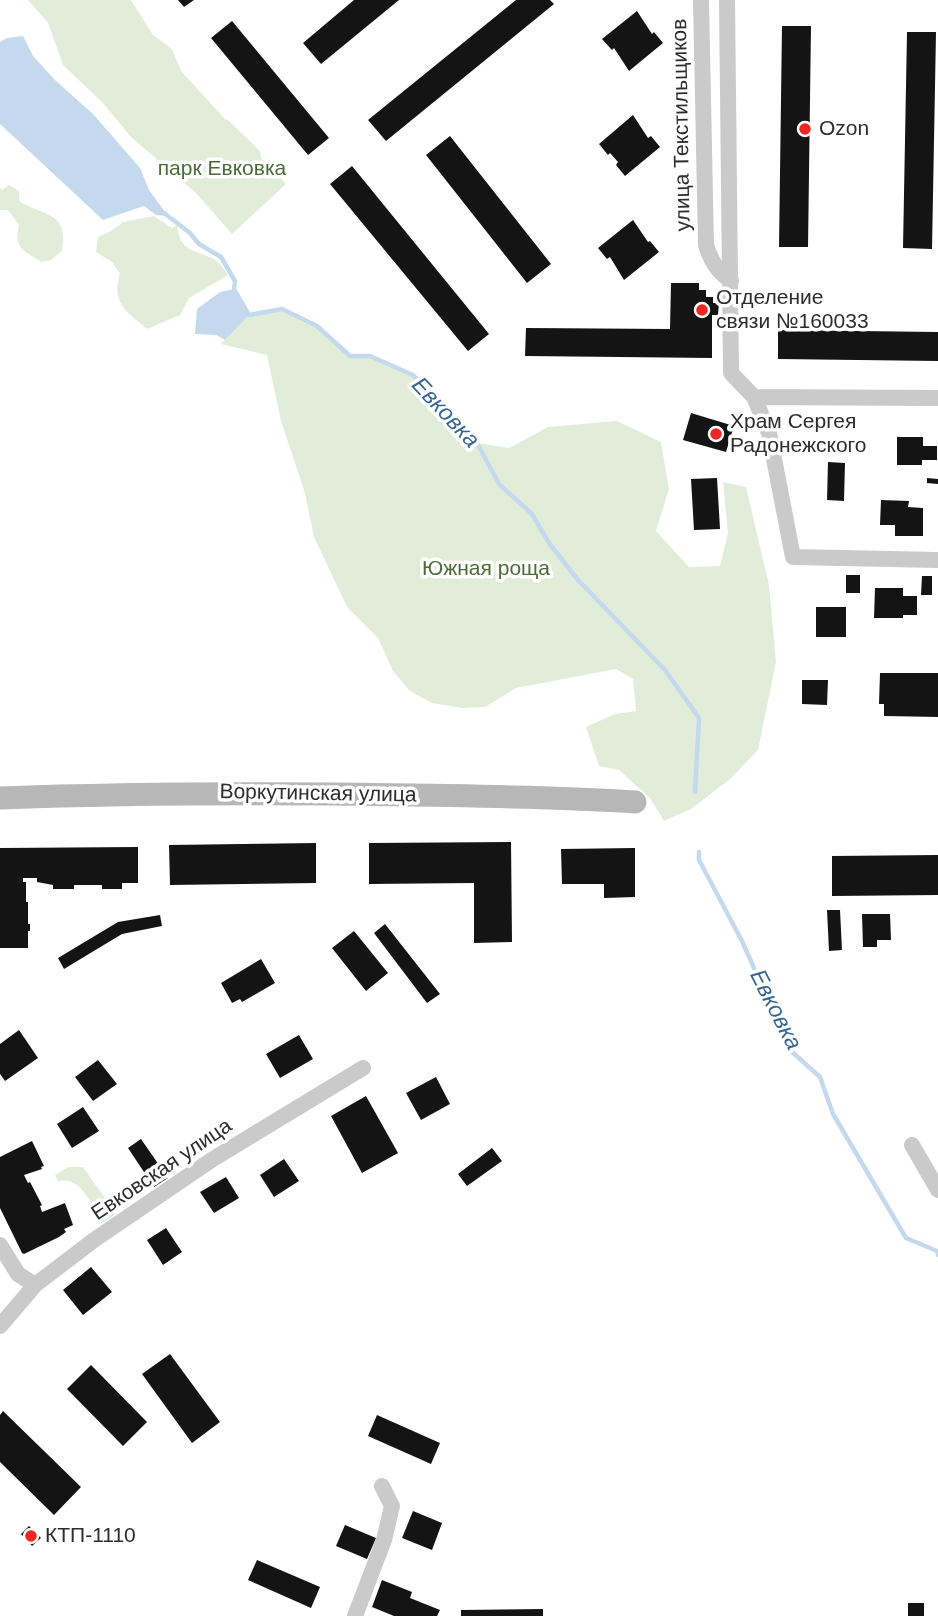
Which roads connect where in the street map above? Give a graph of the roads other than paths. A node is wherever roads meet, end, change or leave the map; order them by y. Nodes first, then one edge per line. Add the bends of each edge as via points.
1 (701, 0) edge
2 (727, 0) edge
3 (731, 281) junction
4 (754, 397) junction
5 (938, 398) edge
6 (938, 560) edge
7 (0, 798) edge
8 (635, 802) dead end
9 (363, 1068) dead end
10 (912, 1145) dead end
11 (938, 1189) edge
12 (0, 1245) edge
13 (35, 1285) junction
14 (0, 1325) edge
15 (382, 1486) dead end
16 (355, 1616) edge

1 - 3 street, улица Текстильщиков via 706,245 715,267
2 - 3 street
3 - 4 street via 731,373
4 - 5 street
4 - 6 street via 769,433 793,557
7 - 8 street, Воркутинская улица via 332,794
9 - 13 street, Евковская улица via 213,1159
10 - 11 street
12 - 13 street via 18,1273
13 - 14 street, Евковская улица
15 - 16 street via 391,1506 384,1540

